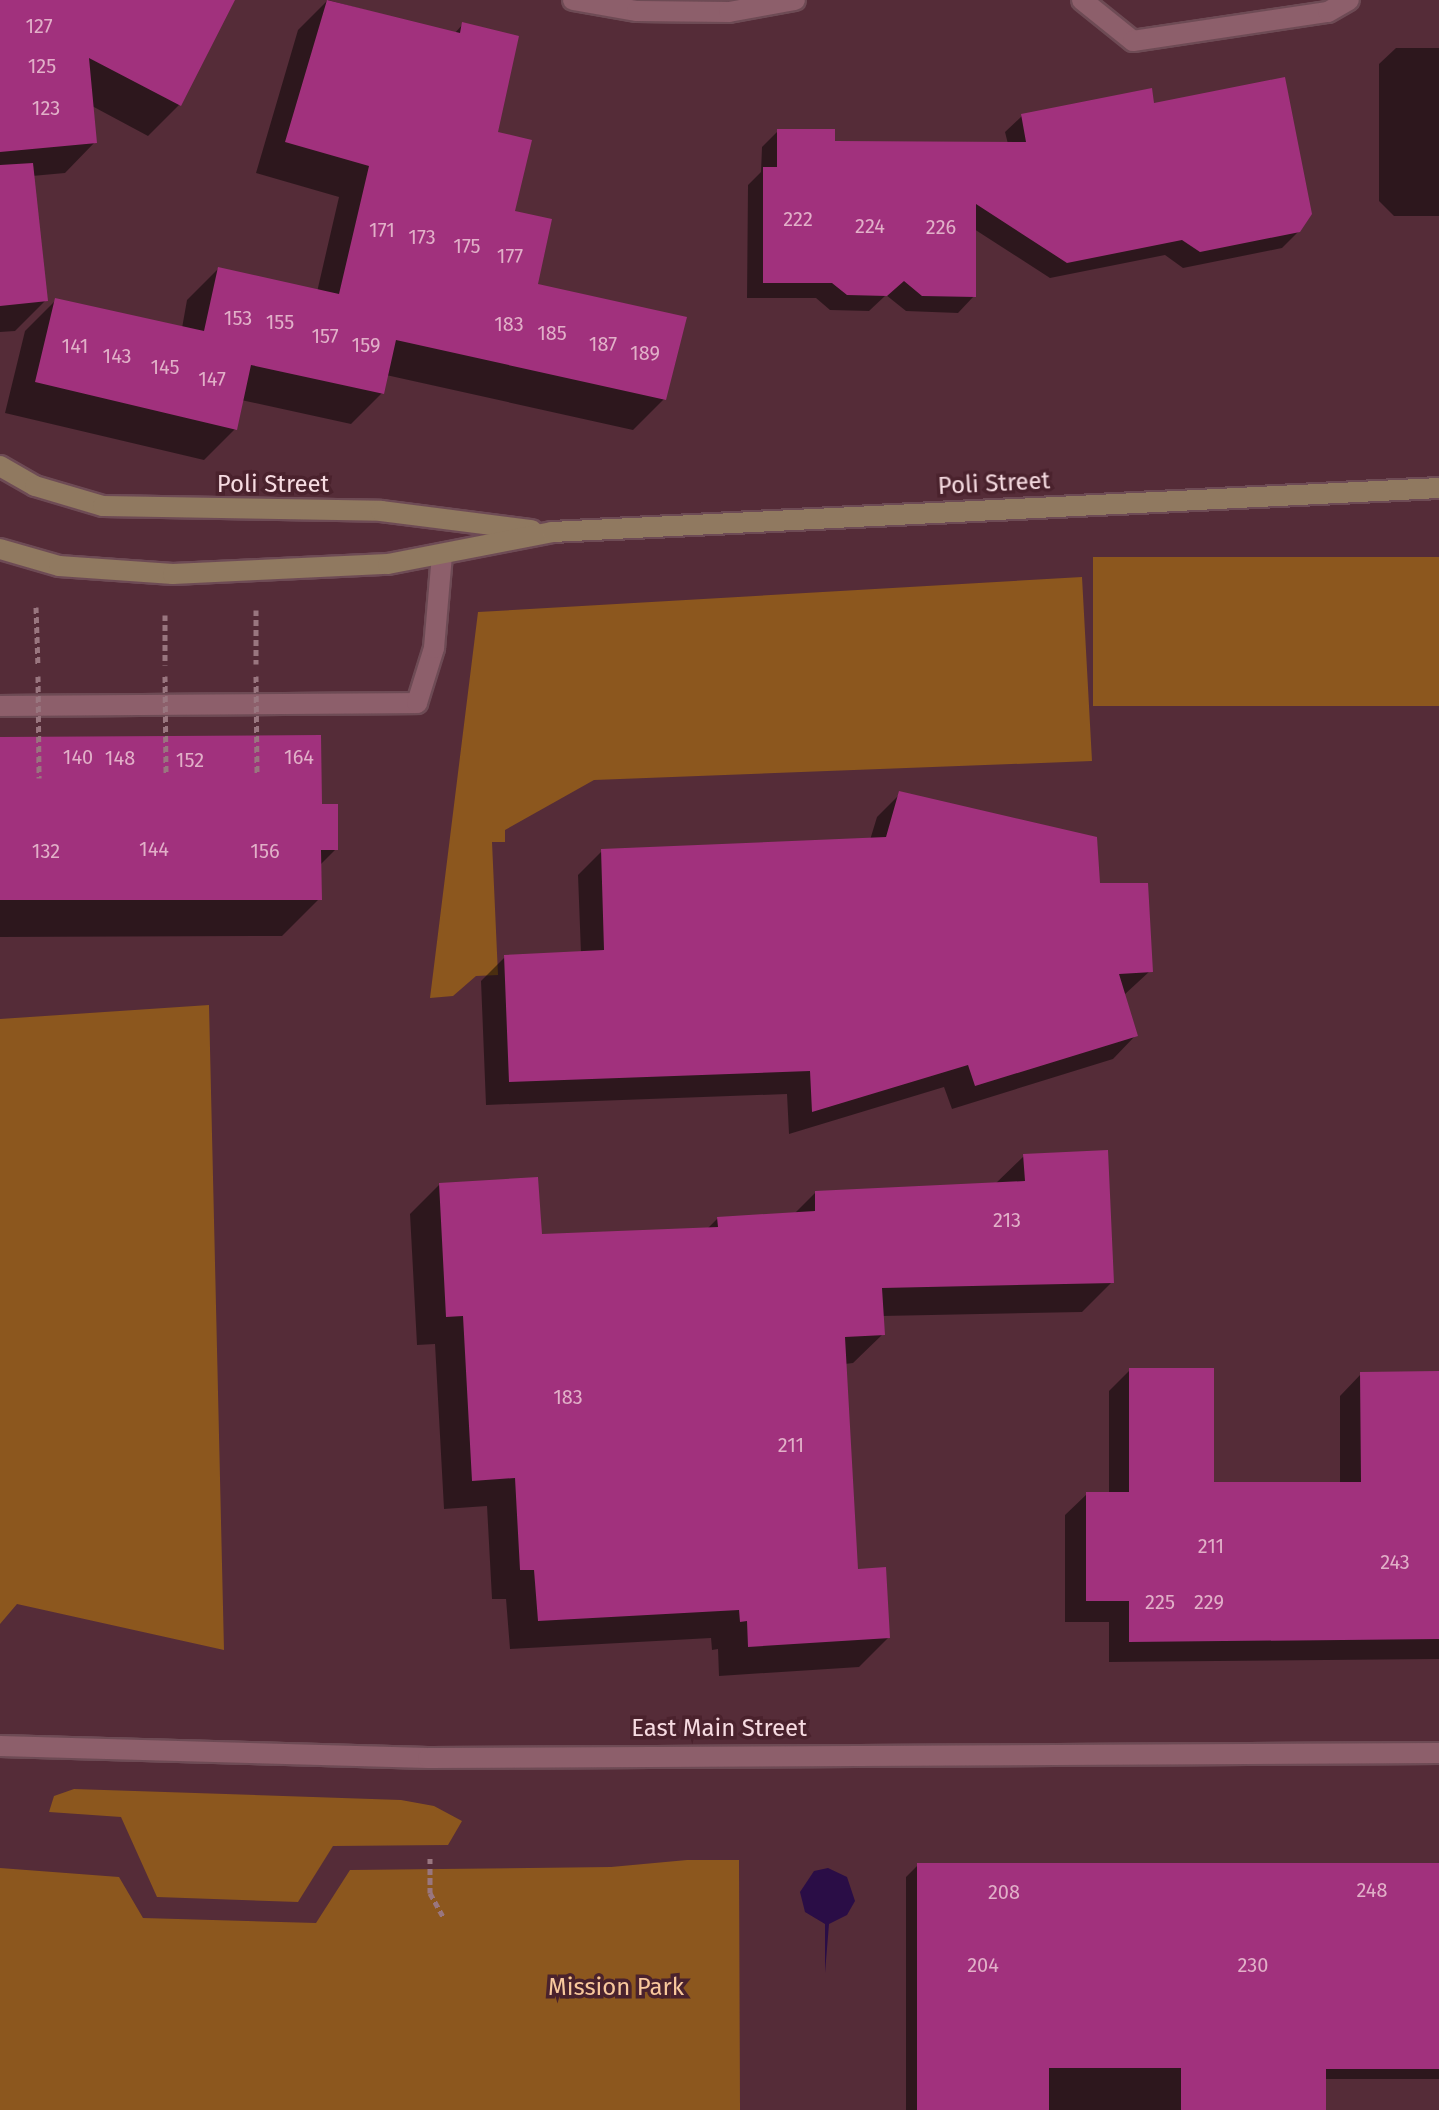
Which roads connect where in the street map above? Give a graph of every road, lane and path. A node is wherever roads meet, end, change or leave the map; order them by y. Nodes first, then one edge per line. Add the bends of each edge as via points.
1 (573, 0) edge
2 (795, 0) edge
3 (1082, 0) edge
4 (1349, 0) edge
5 (0, 466) edge
6 (1439, 488) edge
7 (552, 532) junction
8 (0, 549) edge
9 (442, 554) junction
10 (256, 605) dead end
11 (165, 606) dead end
12 (36, 607) dead end
13 (0, 706) edge
14 (166, 775) dead end
15 (257, 775) dead end
16 (39, 778) dead end
17 (0, 1746) edge
18 (1439, 1753) edge
19 (430, 1858) dead end
20 (444, 1918) dead end

1 - 2 street via 637,11 729,12
3 - 4 street via 1133,41 1328,12
5 - 7 main road, Poli Street via 57,494 115,508 381,511
6 - 7 main road, Poli Street
7 - 9 main road, Poli Street
8 - 9 main road, Poli Street via 59,566 173,574 388,564
9 - 13 street via 434,648 417,703
10 - 15 path, bridge
11 - 14 path, bridge
12 - 16 path, bridge
17 - 18 street, East Main Street via 274,1757
19 - 20 path via 430,1893

